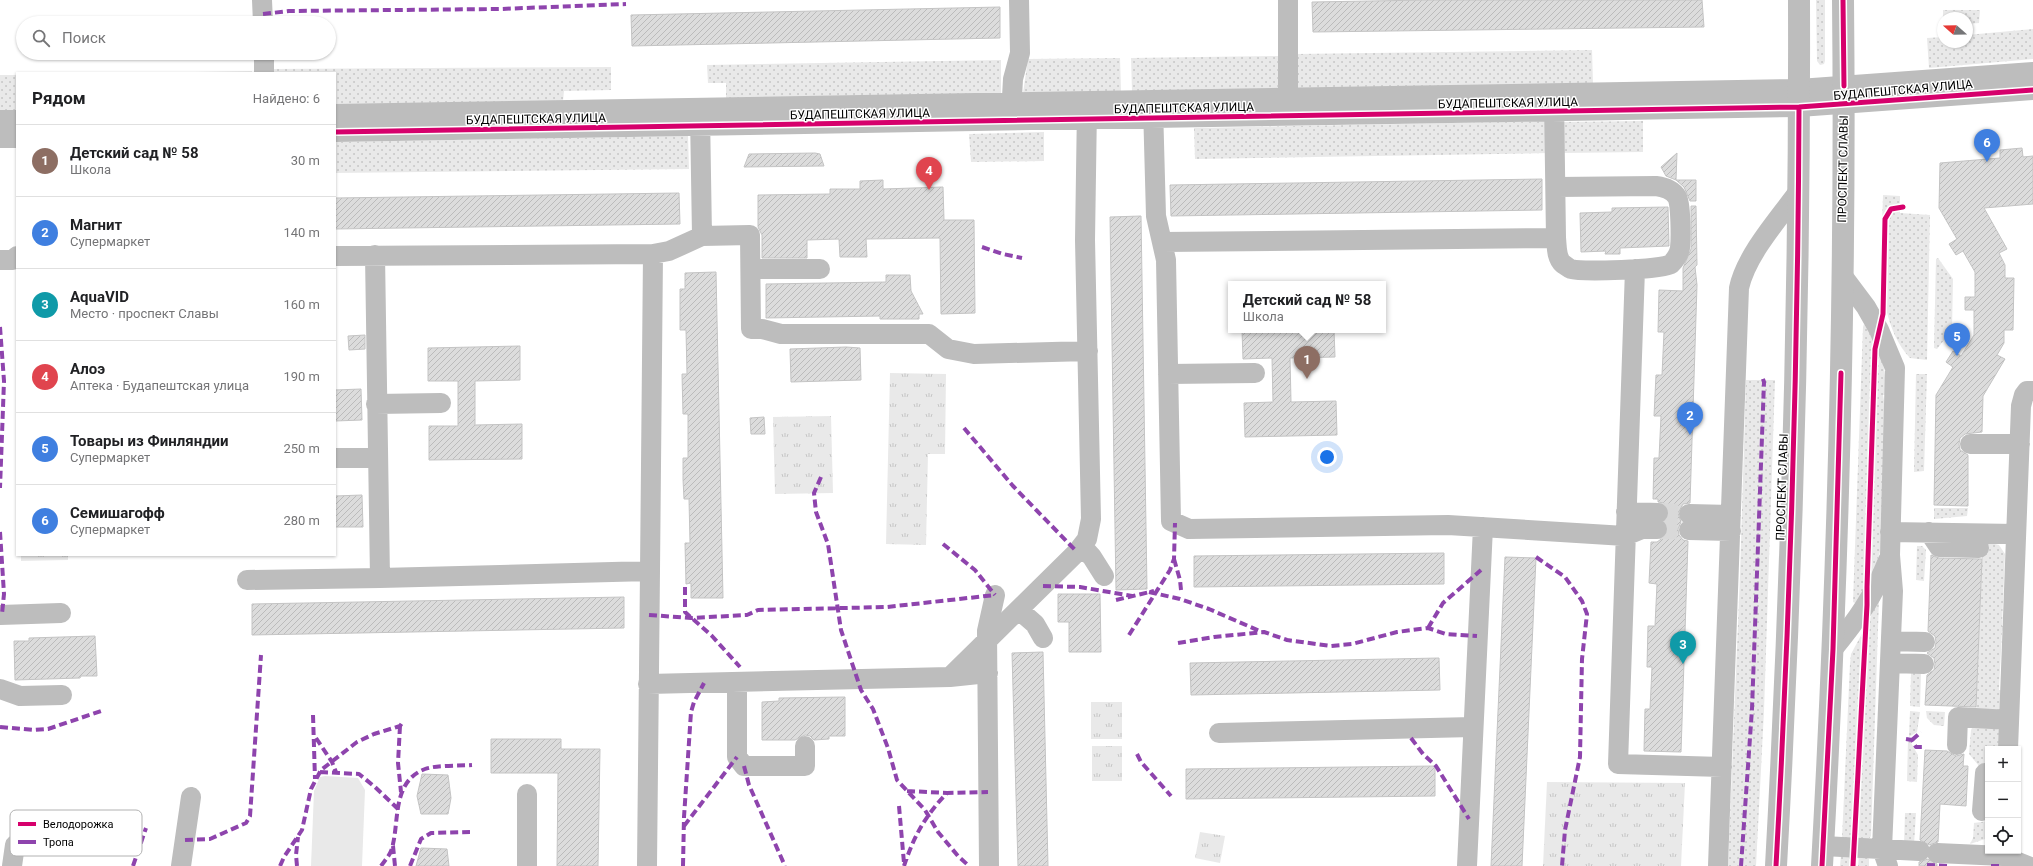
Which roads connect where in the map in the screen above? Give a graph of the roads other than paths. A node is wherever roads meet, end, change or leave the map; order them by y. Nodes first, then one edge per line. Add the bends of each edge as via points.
1 (262, 0) edge
2 (1019, 0) edge
3 (1288, 0) edge
4 (1799, 0) edge
5 (1843, 0) edge
6 (263, 16) edge
7 (264, 60) edge
8 (264, 72) edge
9 (2033, 72) edge
10 (2033, 90) edge
11 (1844, 96) junction
12 (1799, 98) junction
13 (1554, 103) junction
14 (1288, 107) junction
15 (1153, 109) junction
16 (1087, 111) junction
17 (1011, 112) junction
18 (336, 114) edge
19 (700, 117) junction
20 (0, 120) edge
21 (16, 120) edge
22 (336, 132) edge
23 (0, 138) edge
24 (16, 138) edge
25 (1557, 187) junction
26 (1799, 191) junction
27 (702, 236) junction
28 (1556, 238) junction
29 (1163, 242) junction
30 (653, 254) junction
31 (375, 255) junction
32 (336, 256) edge
33 (16, 257) edge
34 (0, 260) edge
35 (751, 269) junction
36 (820, 269) dead end
37 (1635, 269) junction
38 (1842, 274) junction
39 (1088, 351) junction
40 (1255, 373) dead end
41 (1168, 374) junction
42 (2020, 395) edge
43 (441, 403) dead end
44 (376, 404) junction
45 (1970, 444) dead end
46 (2014, 450) junction
47 (336, 458) edge
48 (377, 458) junction
49 (1626, 512) junction
50 (1689, 522) tunnel mouth
51 (1731, 523) junction
52 (1483, 527) junction
53 (1890, 532) junction
54 (1929, 532) junction
55 (2016, 534) junction
56 (1625, 536) junction
57 (1082, 546) junction
58 (1979, 548) dead end
59 (1890, 555) junction
60 (650, 571) junction
61 (1104, 576) dead end
62 (380, 578) junction
63 (247, 580) dead end
64 (995, 595) dead end
65 (1019, 610) junction
66 (61, 613) dead end
67 (0, 615) edge
68 (1043, 638) dead end
69 (988, 642) junction
70 (1891, 642) junction
71 (1925, 642) dead end
72 (1833, 649) junction
73 (1890, 664) junction
74 (1924, 664) dead end
75 (988, 673) junction
76 (950, 677) junction
77 (737, 682) junction
78 (648, 684) junction
79 (0, 689) edge
80 (62, 695) dead end
81 (2009, 720) junction
82 (1473, 727) junction
83 (1220, 733) dead end
84 (1956, 744) dead end
85 (805, 746) dead end
86 (2008, 746) edge
87 (1722, 767) junction
88 (1985, 773) dead end
89 (527, 794) dead end
90 (191, 797) dead end
91 (1981, 811) edge
92 (1985, 854) edge
93 (2003, 854) edge
94 (13, 856) edge
95 (1822, 856) edge
96 (1885, 858) edge
97 (12, 866) edge
98 (181, 866) edge
99 (527, 866) edge
100 (648, 866) edge
101 (989, 866) edge
102 (1467, 866) edge
103 (1718, 866) edge
104 (1776, 866) edge
105 (2028, 866) edge

1 - 6 street
2 - 17 street via 1020,53 1013,79
3 - 14 street
4 - 12 main road, ПРОСПЕКТ СЛАВЫ
5 - 11 main road, ПРОСПЕКТ СЛАВЫ
7 - 8 street
9 - 11 street, БУДАПЕШТСКАЯ УЛИЦА
10 - 11 street, БУДАПЕШТСКАЯ УЛИЦА
11 - 12 street, БУДАПЕШТСКАЯ УЛИЦА
11 - 38 main road, ПРОСПЕКТ СЛАВЫ
12 - 13 street, БУДАПЕШТСКАЯ УЛИЦА
12 - 26 main road, ПРОСПЕКТ СЛАВЫ
13 - 14 street, БУДАПЕШТСКАЯ УЛИЦА
13 - 25 street
14 - 15 street, БУДАПЕШТСКАЯ УЛИЦА
15 - 16 street, БУДАПЕШТСКАЯ УЛИЦА
15 - 29 street via 1156,216
16 - 17 street, БУДАПЕШТСКАЯ УЛИЦА
16 - 39 street via 1085,240
17 - 19 street, БУДАПЕШТСКАЯ УЛИЦА
18 - 19 street, БУДАПЕШТСКАЯ УЛИЦА
19 - 22 street, БУДАПЕШТСКАЯ УЛИЦА
19 - 27 street
20 - 21 street
23 - 24 street
25 - 28 street
25 - 37 street via 1656,186 1674,192 1678,201 1680,248 1677,257 1663,267
26 - 51 street via 1751,259 1743,272 1739,288
26 - 104 main road, ПРОСПЕКТ СЛАВЫ via 1793,484
27 - 30 street via 669,251
27 - 35 street via 750,235
28 - 29 street via 1185,247
28 - 37 street via 1562,263 1571,269
29 - 41 street via 1166,260
30 - 31 street
30 - 60 street via 643,545
31 - 32 street
31 - 44 street
33 - 34 street via 13,260
35 - 36 street
35 - 39 street via 751,329 781,334 929,334 948,349 974,354
37 - 49 street via 1627,337
38 - 53 street via 1879,330 1895,368
38 - 72 main road, ПРОСПЕКТ СЛАВЫ
39 - 57 street via 1091,519 1087,539
40 - 41 street
41 - 52 street via 1172,521 1189,529 1443,525
42 - 46 street
43 - 44 street
44 - 48 street
45 - 46 street
46 - 55 street
47 - 48 street
48 - 62 street
49 - 56 street
49 - 56 street via 1658,521
50 - 51 street
51 - 87 street
52 - 56 street
52 - 82 street
53 - 54 street
53 - 59 street
54 - 55 street
54 - 58 street via 1939,547
55 - 81 street
56 - 87 street via 1618,764
57 - 61 street
57 - 65 street
59 - 70 street
59 - 72 street via 1868,605
60 - 62 street
60 - 78 street
62 - 63 street
64 - 69 street via 987,631
65 - 68 street via 1034,624
65 - 69 street
66 - 67 street
69 - 75 street
69 - 76 street
70 - 71 street
70 - 73 street
72 - 95 main road, ПРОСПЕКТ СЛАВЫ
73 - 74 street
73 - 96 street
75 - 76 street
75 - 101 street
76 - 77 street
77 - 78 street
77 - 85 street via 737,757 744,766 805,766
78 - 100 street
79 - 80 street via 20,696
81 - 84 street via 1958,718
81 - 86 street
82 - 83 street
82 - 102 street
87 - 103 street
88 - 91 street
89 - 99 street
90 - 98 street
92 - 96 street via 1929,852
93 - 105 street
94 - 97 street
95 - 96 street

